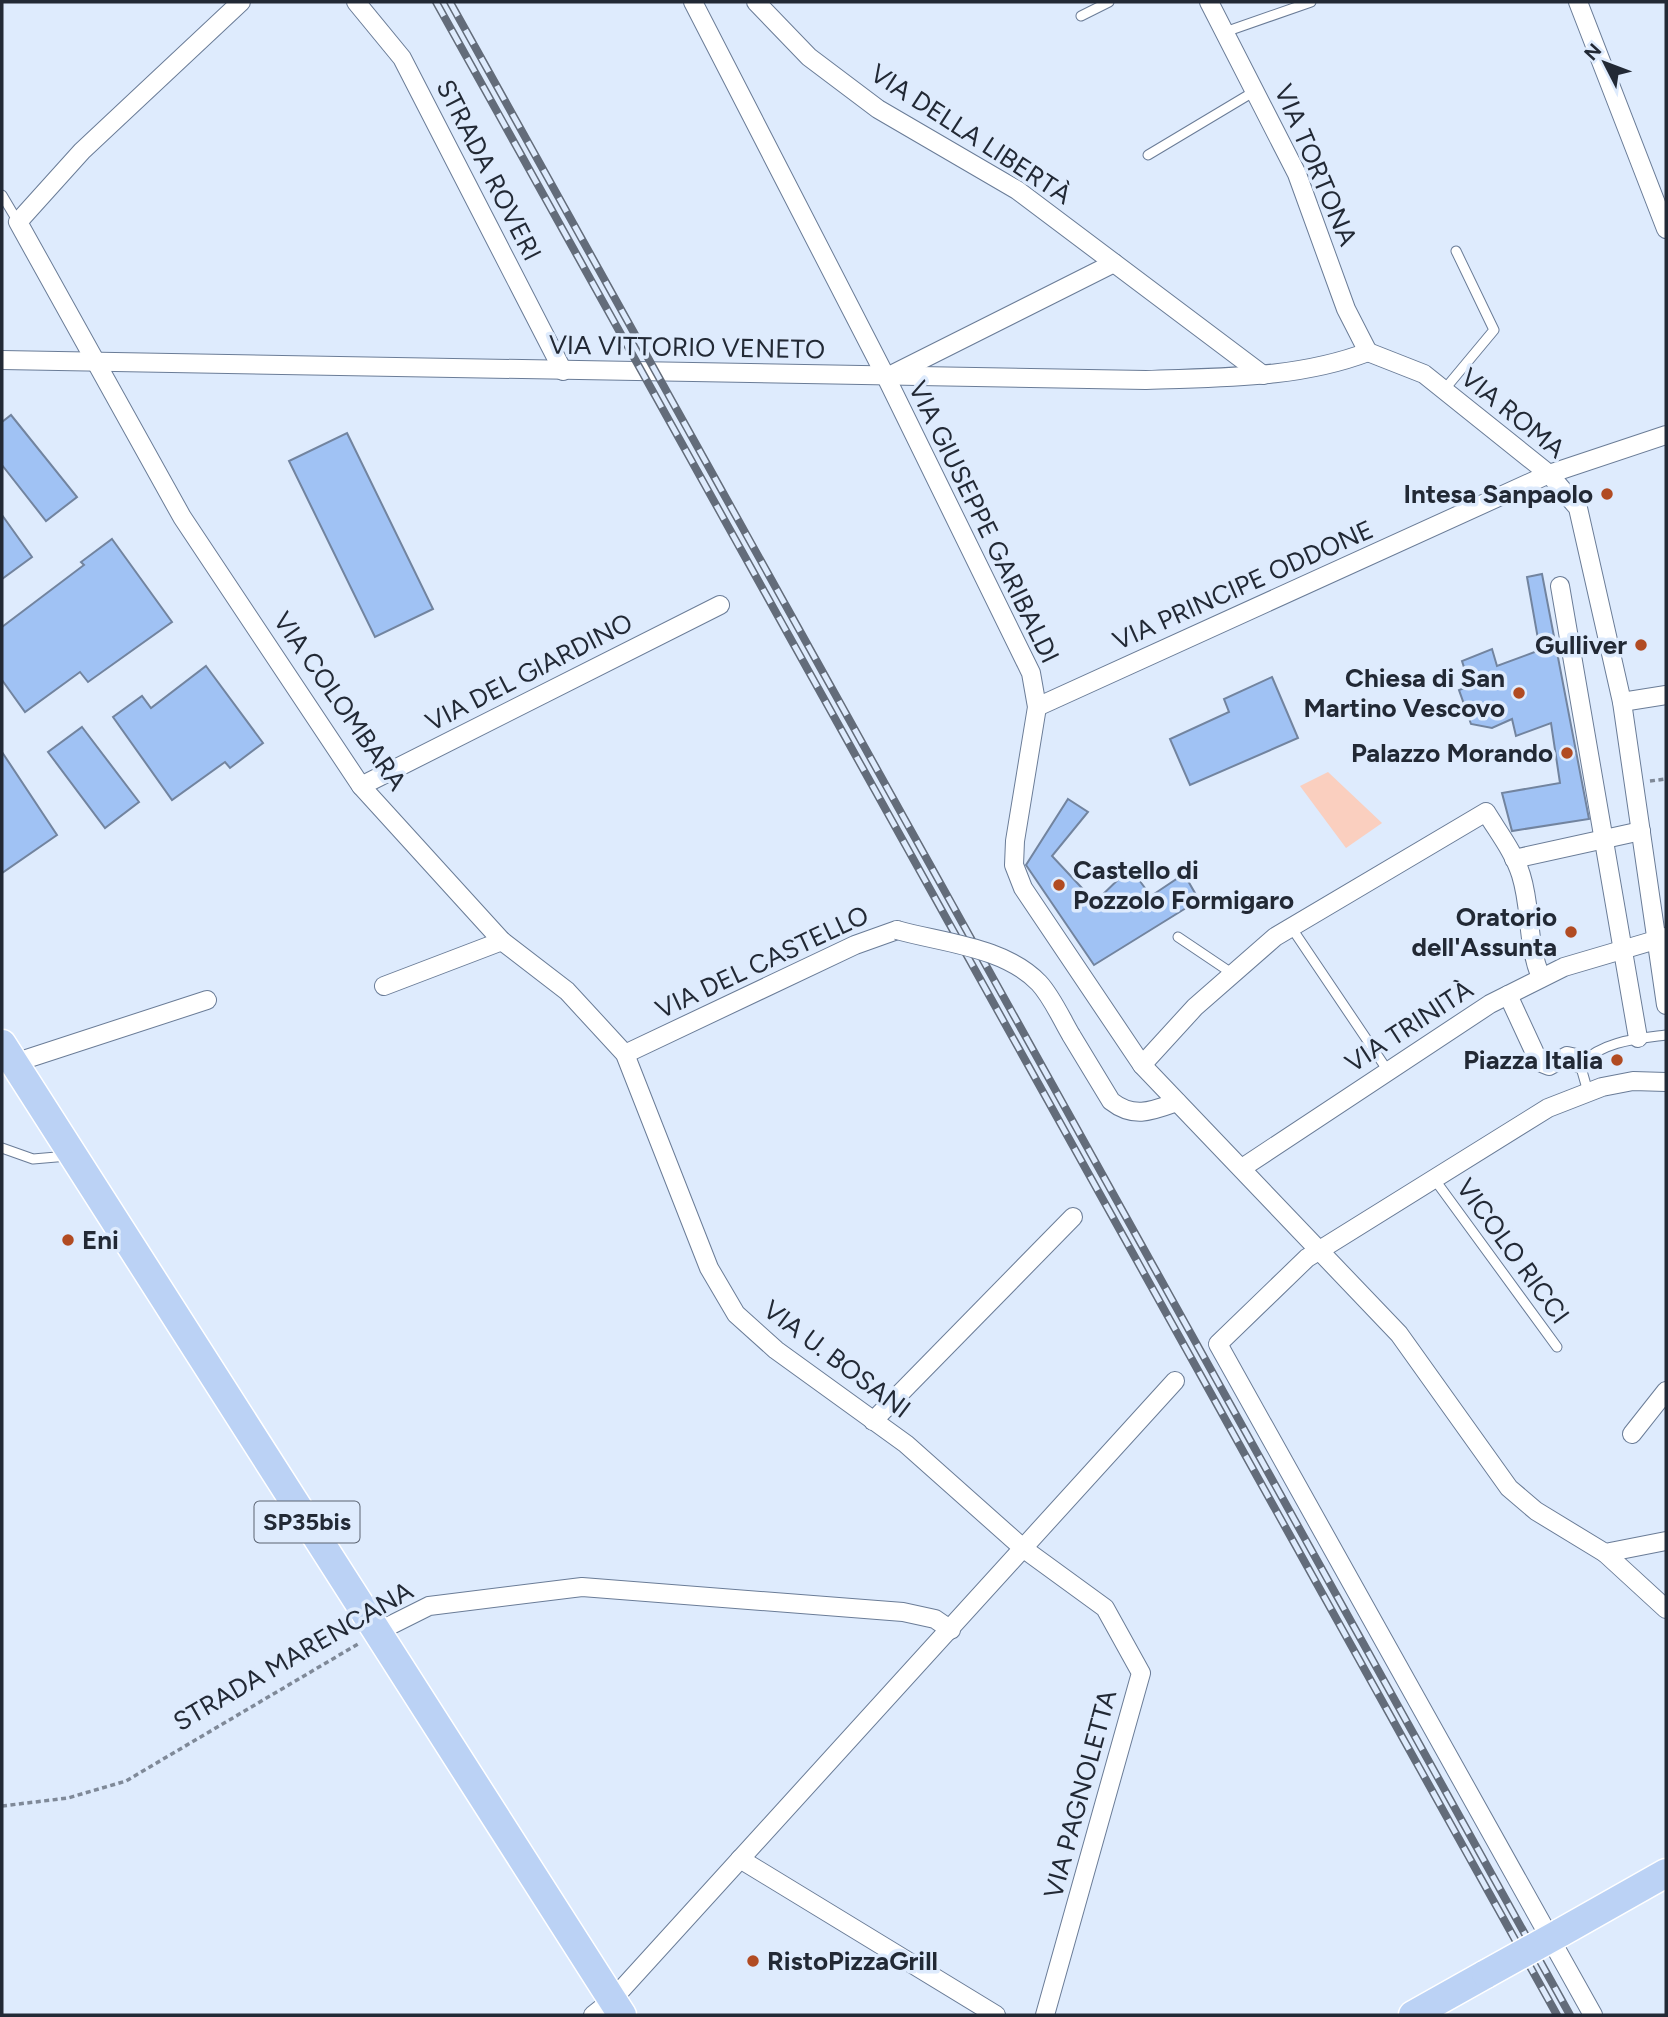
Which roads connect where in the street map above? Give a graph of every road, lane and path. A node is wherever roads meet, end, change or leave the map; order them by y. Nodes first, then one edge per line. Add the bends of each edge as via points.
1 (241, 2) edge
2 (356, 2) edge
3 (694, 2) edge
4 (1109, 2) edge
5 (1209, 2) edge
6 (1311, 2) edge
7 (1578, 2) edge
8 (761, 3) edge
9 (1081, 16) dead end
10 (1225, 32) junction
11 (1256, 90) junction
12 (1148, 155) dead end
13 (2, 195) edge
14 (18, 222) junction
15 (1666, 229) edge
16 (1456, 251) dead end
17 (1114, 263) junction
18 (1368, 352) junction
19 (2, 360) edge
20 (98, 363) junction
21 (563, 371) junction
22 (1263, 375) junction
23 (886, 377) junction
24 (1444, 390) junction
25 (1666, 435) edge
26 (1549, 474) junction
27 (1559, 586) dead end
28 (720, 605) dead end
29 (1666, 695) edge
30 (1622, 702) junction
31 (1037, 707) junction
32 (361, 786) junction
33 (1641, 831) junction
34 (1604, 840) junction
35 (1514, 859) junction
36 (1291, 927) junction
37 (1178, 937) dead end
38 (1662, 938) edge
39 (502, 941) junction
40 (1623, 950) junction
41 (1233, 974) junction
42 (1541, 978) junction
43 (384, 986) dead end
44 (1508, 995) junction
45 (207, 1000) dead end
46 (1666, 1005) edge
47 (1666, 1035) edge
48 (1638, 1038) junction
49 (8, 1054) edge
50 (625, 1054) junction
51 (1580, 1064) junction
52 (1142, 1065) junction
53 (1388, 1071) junction
54 (1666, 1082) edge
55 (1588, 1092) junction
56 (1177, 1102) junction
57 (2, 1148) edge
58 (73, 1155) junction
59 (1242, 1168) junction
60 (1435, 1180) junction
61 (1073, 1217) dead end
62 (1322, 1251) junction
63 (1557, 1347) dead end
64 (1175, 1381) dead end
65 (1666, 1391) edge
66 (873, 1421) junction
67 (1632, 1434) dead end
68 (1666, 1541) edge
69 (1024, 1549) junction
70 (1605, 1553) junction
71 (1666, 1609) edge
72 (951, 1630) junction
73 (377, 1632) junction
74 (2, 1806) edge
75 (740, 1860) junction
76 (1666, 1873) edge
77 (609, 2010) edge
78 (996, 2015) edge
79 (1045, 2015) edge
80 (1413, 2015) edge
81 (1593, 2015) edge

1 - 14 street via 82,151
2 - 21 street, STRADA ROVERI via 402,58
3 - 23 street, VIA GIUSEPPE GARIBALDI
4 - 9 lane
5 - 10 street, VIA TORTONA
6 - 10 lane
7 - 15 street
8 - 17 street, VIA DELLA LIBERTÀ via 809,57 878,109 1017,190
10 - 11 street, VIA TORTONA
11 - 12 lane
11 - 18 street, VIA TORTONA via 1297,174 1346,309
13 - 14 lane
14 - 20 street, VIA COLOMBARA
16 - 24 lane via 1494,330
17 - 22 street, VIA DELLA LIBERTÀ
17 - 23 street
18 - 22 street, VIA VITTORIO VENETO via 1329,367
18 - 24 street, VIA ROMA via 1423,374
19 - 20 street, VIA VITTORIO VENETO
20 - 21 street, VIA VITTORIO VENETO
20 - 32 street, VIA COLOMBARA via 182,517
21 - 23 street, VIA VITTORIO VENETO
22 - 23 street, VIA VITTORIO VENETO via 1146,380
23 - 31 street, VIA GIUSEPPE GARIBALDI via 1031,673
24 - 26 street, VIA ROMA
25 - 26 street, VIA PRINCIPE ODDONE
26 - 30 street, VIA ROMA via 1578,508
26 - 31 street, VIA PRINCIPE ODDONE
27 - 34 street
28 - 32 street, VIA DEL GIARDINO
29 - 30 street
30 - 33 street, VIA ROMA
31 - 52 street, VIA GIUSEPPE GARIBALDI via 1014,865 1023,888
32 - 39 street, VIA COLOMBARA
33 - 34 street
33 - 38 street, VIA ROMA
34 - 35 street
34 - 40 street
35 - 36 street via 1486,812
35 - 42 street via 1522,878 1532,955
36 - 41 street
36 - 53 lane
37 - 41 lane
38 - 40 street, VIA TRINITÀ
38 - 46 street, VIA ROMA
39 - 43 street
39 - 50 street, VIA COLOMBARA via 567,991
40 - 42 street, VIA TRINITÀ
40 - 48 street
41 - 52 street via 1195,1007
42 - 44 street, VIA TRINITÀ
44 - 51 street via 1539,1062 1549,1066 1567,1056
44 - 53 street, VIA TRINITÀ
45 - 49 street
47 - 48 lane
48 - 51 lane via 1612,1044
49 - 58 main road, SP35bis
50 - 56 street, VIA DEL CASTELLO, bridge via 855,945 897,930 1007,959 1026,971 1042,986 1111,1101 1121,1109 1135,1114
50 - 66 street, VIA U. BOSANI via 722,1294 736,1314 776,1350
51 - 55 lane
52 - 56 street, VIA GIUSEPPE GARIBALDI
53 - 59 street, VIA TRINITÀ
54 - 55 street via 1633,1081
55 - 60 street via 1548,1108
56 - 59 street, VIA GIUSEPPE GARIBALDI
57 - 58 lane via 33,1158
58 - 73 main road, SP35bis
59 - 62 street, VIA GIUSEPPE GARIBALDI
60 - 62 street
60 - 63 lane, VICOLO RICCI
61 - 66 street
62 - 70 street, VIA GIUSEPPE GARIBALDI via 1399,1334 1509,1488 1536,1511
62 - 81 street via 1307,1258 1218,1344
64 - 69 street
65 - 67 street
66 - 69 street, VIA U. BOSANI
68 - 70 street
69 - 72 street
69 - 79 street, VIA PAGNOLETTA via 1105,1608 1141,1673
70 - 71 street, VIA GIUSEPPE GARIBALDI
72 - 73 street, STRADA MARENCANA via 935,1619 903,1612 582,1587 429,1606
72 - 75 street
73 - 74 path, STRADA MARENCANA via 126,1781 68,1798
73 - 77 main road, SP35bis
75 - 77 street
75 - 78 street
76 - 80 main road, bridge

